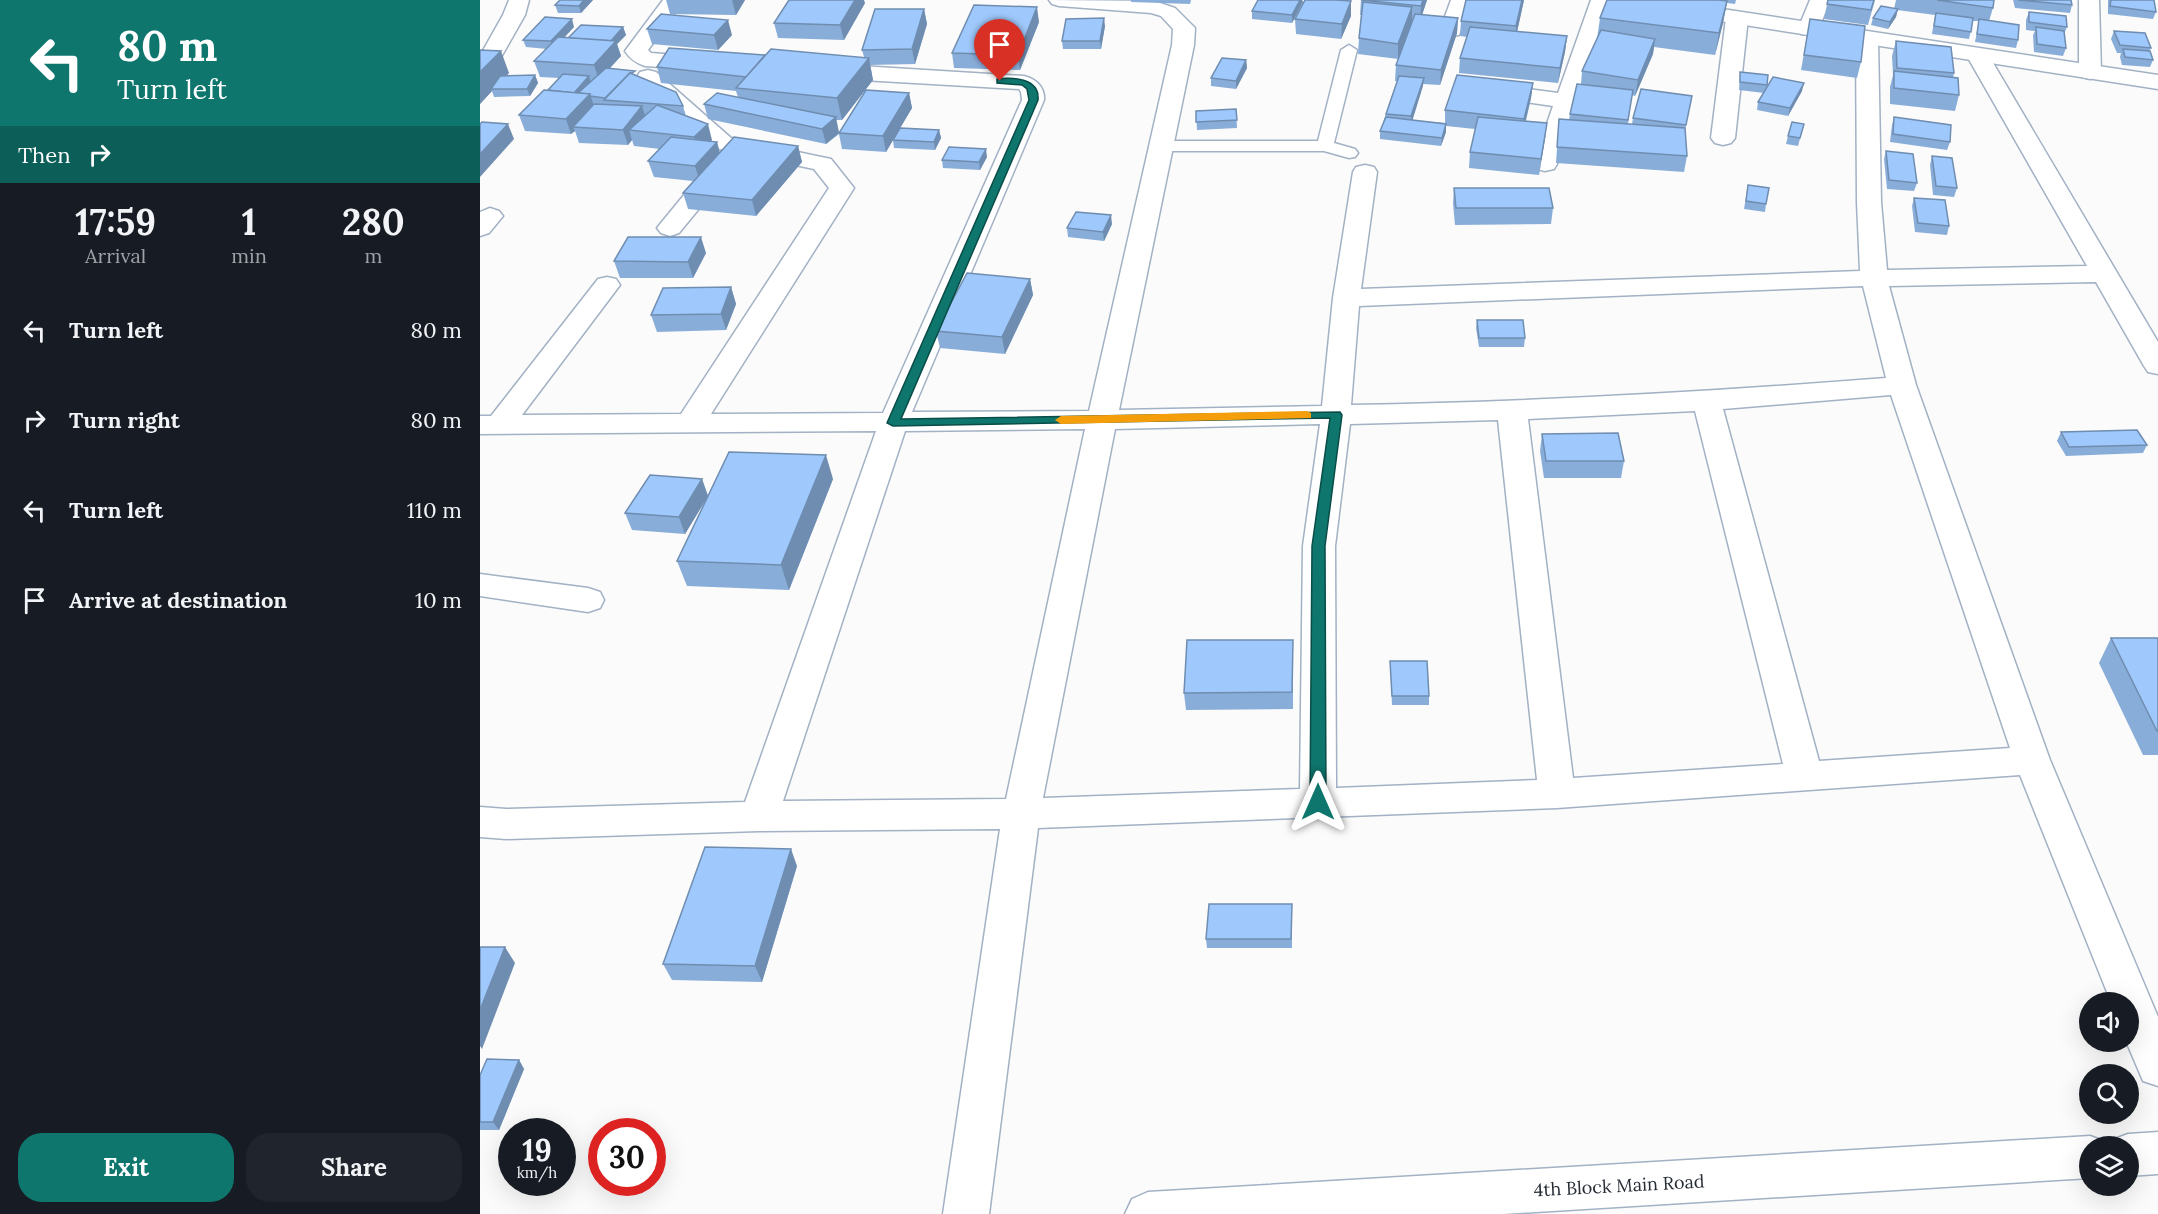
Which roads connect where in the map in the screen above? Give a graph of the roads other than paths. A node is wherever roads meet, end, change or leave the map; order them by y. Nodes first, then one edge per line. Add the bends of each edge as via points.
1 (519, 0) edge
2 (674, 0) edge
3 (1059, 0) edge
4 (1461, 0) edge
5 (1601, 0) edge
6 (1622, 0) edge
7 (1820, 0) edge
8 (2089, 0) edge
9 (1670, 4) edge
10 (1737, 18) junction
11 (1809, 29) junction
12 (1450, 30) edge
13 (1867, 38) junction
14 (1349, 50) dead end
15 (636, 51) junction
16 (492, 54) edge
17 (1977, 56) junction
18 (728, 64) edge
19 (811, 69) edge
20 (2090, 72) junction
21 (2158, 82) edge
22 (1506, 93) edge
23 (1566, 101) junction
24 (1724, 138) dead end
25 (737, 146) junction
26 (1161, 146) junction
27 (1325, 146) junction
28 (1357, 163) joint
29 (1545, 164) edge
30 (670, 228) dead end
31 (2105, 274) junction
32 (1874, 278) junction
33 (607, 285) dead end
34 (1346, 298) junction
35 (2158, 366) edge
36 (1902, 385) junction
37 (1707, 401) junction
38 (1512, 411) junction
39 (1336, 415) junction
40 (1102, 420) junction
41 (893, 423) junction
42 (489, 425) edge
43 (689, 425) junction
44 (480, 585) edge
45 (588, 600) dead end
46 (2032, 760) junction
47 (1805, 777) junction
48 (1557, 794) junction
49 (1318, 802) junction
50 (1021, 814) junction
51 (759, 816) junction
52 (480, 822) edge
53 (2158, 1067) edge
54 (2158, 1153) edge
55 (2139, 1154) edge
56 (2079, 1158) edge
57 (966, 1214) edge
58 (1148, 1214) edge

1 - 16 street
2 - 15 street
3 - 26 street via 1154,7 1168,12 1184,28
4 - 12 street
5 - 23 street
6 - 9 street
7 - 11 street
8 - 20 street
9 - 10 street
10 - 11 street
10 - 24 street
11 - 13 street
13 - 17 street
13 - 32 street
14 - 27 lane
15 - 18 street via 645,59
15 - 25 street via 635,65 723,143
17 - 20 street
17 - 31 street
19 - 41 street via 1024,83 1034,93
20 - 21 street
22 - 23 street
23 - 29 street
25 - 30 street
25 - 43 street via 822,164 842,188
26 - 27 lane
26 - 40 street
27 - 28 lane
28 - 34 street
31 - 32 street
31 - 35 street
32 - 34 street
32 - 36 street
33 - 42 street
34 - 39 street
36 - 37 street
36 - 46 street
37 - 38 street
37 - 47 street
38 - 39 street
38 - 48 street
39 - 40 street
39 - 49 street via 1319,546
40 - 41 street
40 - 50 street
41 - 43 street
41 - 51 street
42 - 43 street
44 - 45 street
46 - 47 street
46 - 53 street
47 - 48 street
48 - 49 street
49 - 50 street
50 - 51 street
50 - 57 street
51 - 52 street
54 - 55 street
56 - 58 street, 4th Block Main Road

